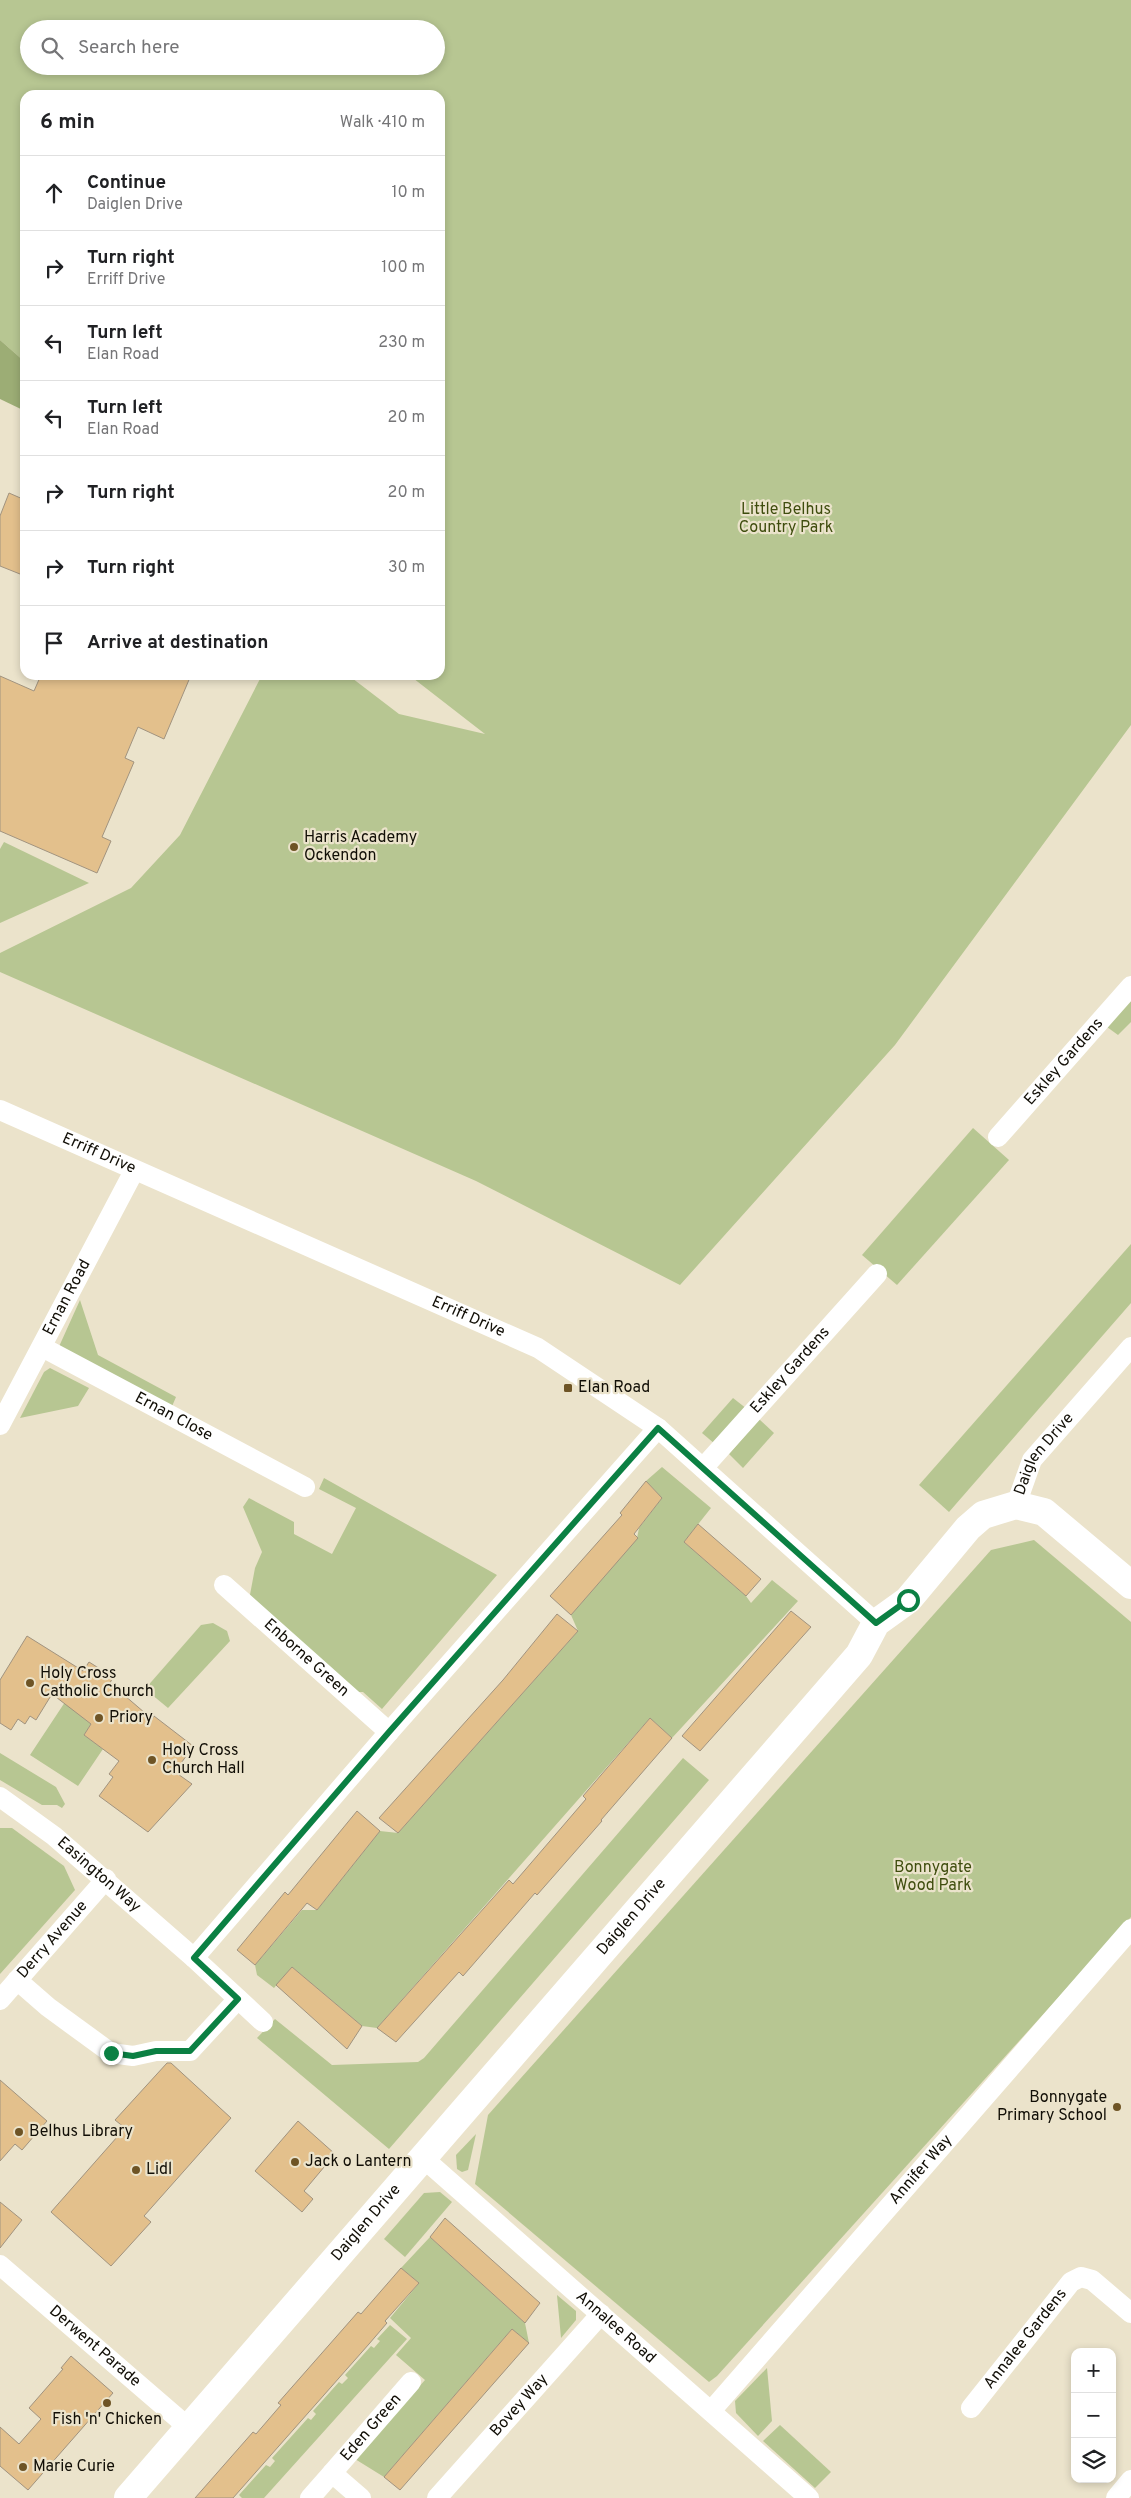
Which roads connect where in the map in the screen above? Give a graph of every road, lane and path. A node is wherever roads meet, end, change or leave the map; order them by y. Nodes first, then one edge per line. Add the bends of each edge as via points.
1 (1131, 986) edge
2 (0, 1110) edge
3 (998, 1136) dead end
4 (134, 1171) junction
5 (877, 1274) dead end
6 (42, 1347) junction
7 (1131, 1347) edge
8 (0, 1425) edge
9 (658, 1428) junction
10 (703, 1468) junction
11 (305, 1487) dead end
12 (1016, 1505) junction
13 (224, 1585) dead end
14 (1131, 1585) edge
15 (876, 1623) junction
16 (389, 1732) junction
17 (0, 1797) edge
18 (106, 1879) junction
19 (1131, 1929) edge
20 (194, 1958) junction
21 (17, 1980) junction
22 (238, 1999) junction
23 (0, 2000) edge
24 (263, 2022) dead end
25 (422, 2157) junction
26 (0, 2265) edge
27 (1131, 2313) edge
28 (601, 2314) junction
29 (411, 2382) dead end
30 (971, 2408) dead end
31 (711, 2411) junction
32 (189, 2428) junction
33 (332, 2473) junction
34 (1131, 2480) edge
35 (128, 2498) edge
36 (310, 2498) edge
37 (361, 2498) edge
38 (437, 2498) edge
39 (809, 2498) edge
40 (1116, 2498) edge

1 - 3 street, Eskley Gardens
2 - 4 street, Erriff Drive
4 - 6 street, Ernan Road
4 - 9 street, Erriff Drive via 538,1348
5 - 10 street, Eskley Gardens
6 - 8 street, Ernan Road
6 - 11 street, Ernan Close
7 - 12 street, Daiglen Drive via 1032,1460
9 - 10 street, Erriff Drive
9 - 16 street
10 - 15 street, Erriff Drive
12 - 14 street via 1044,1512
12 - 15 street, Daiglen Drive via 983,1514 908,1600
13 - 16 street, Enborne Green
15 - 25 street, Daiglen Drive via 852,1662
16 - 20 street
17 - 18 street, Easington Way
18 - 20 street, Easington Way
18 - 21 street, Derry Avenue
19 - 31 street, Annifer Way
20 - 22 street
21 - 22 street via 111,2053 133,2056 156,2051 190,2051
21 - 23 street, Derry Avenue
22 - 24 street
25 - 28 street, Annalee Road
25 - 32 street, Daiglen Drive
26 - 32 street, Derwent Parade
27 - 30 street, Annalee Gardens via 1092,2280 1081,2277 1070,2282
28 - 31 street, Annalee Road
28 - 38 street, Bovey Way
29 - 33 street, Eden Green
31 - 39 street, Annalee Road
32 - 35 street, Daiglen Drive
33 - 36 street, Eden Green
33 - 37 street, Eden Green
34 - 40 street

